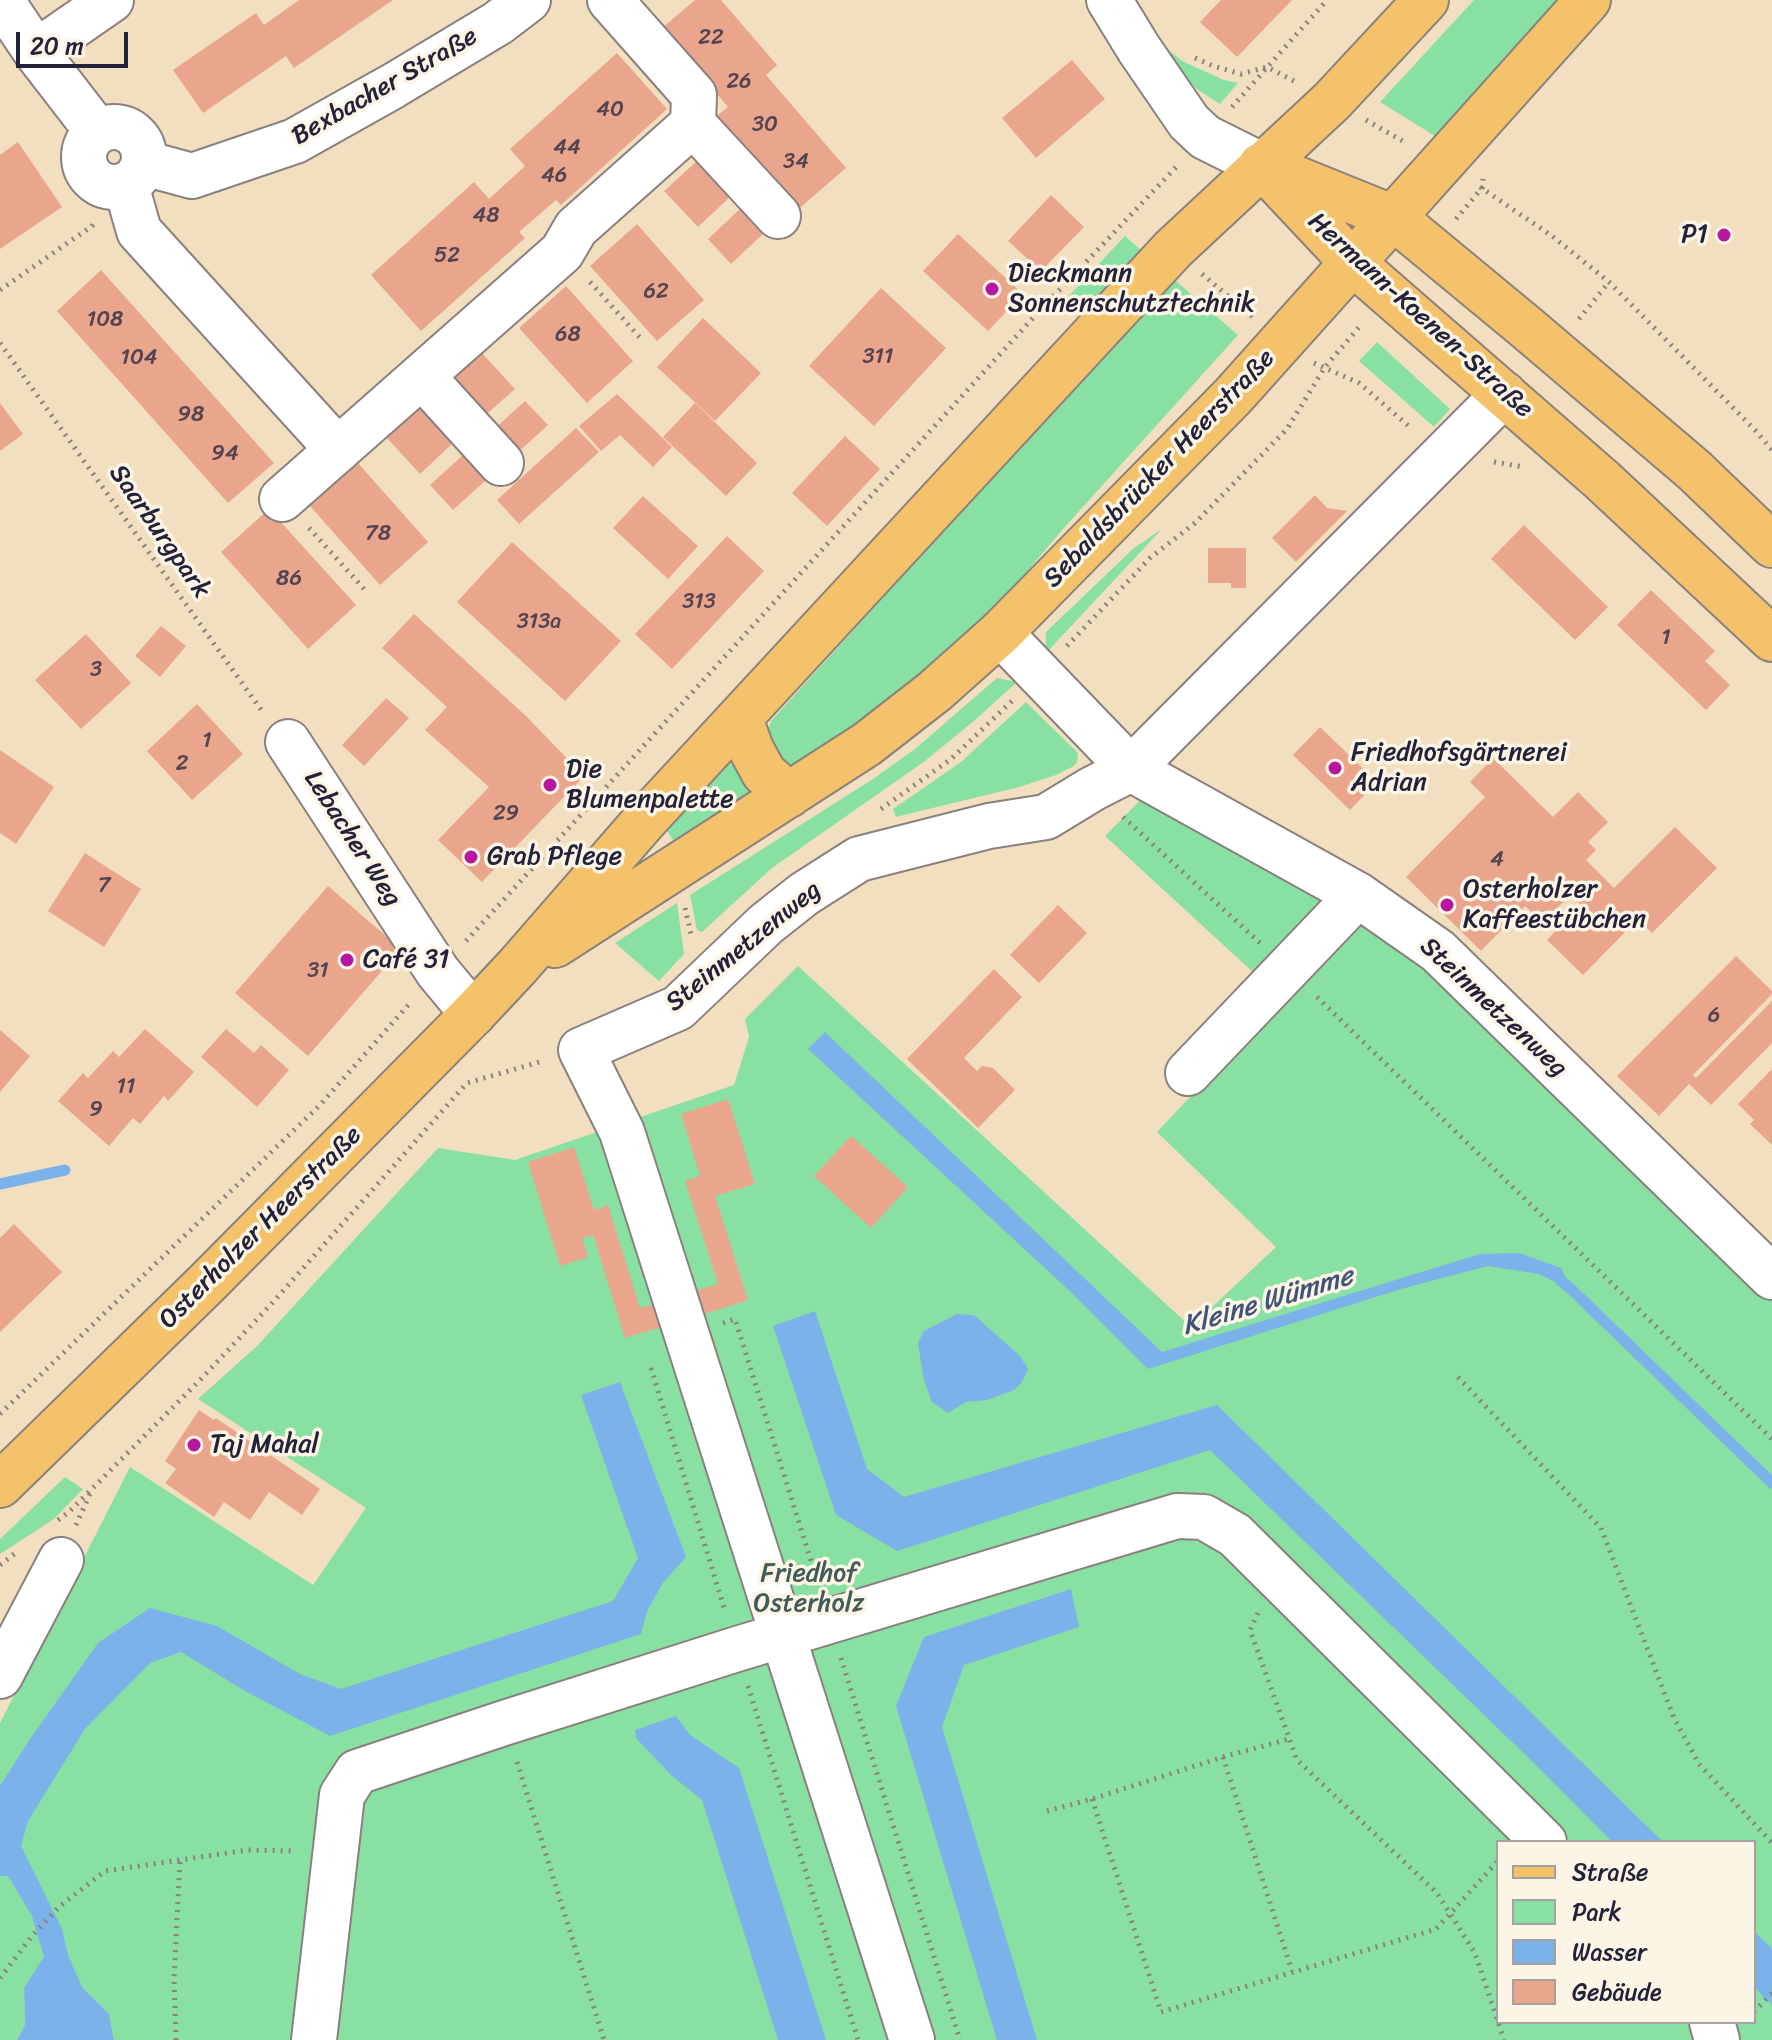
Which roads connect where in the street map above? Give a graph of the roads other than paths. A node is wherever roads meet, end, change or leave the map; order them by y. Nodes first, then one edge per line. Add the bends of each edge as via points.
1 (1, 0) edge
2 (111, 0) edge
3 (528, 0) edge
4 (610, 0) edge
5 (1109, 0) edge
6 (1426, 0) edge
7 (1588, 0) edge
8 (36, 52) junction
9 (693, 124) junction
10 (1261, 165) junction
11 (125, 178) junction
12 (778, 216) dead end
13 (1394, 218) junction
14 (1353, 263) junction
15 (422, 376) junction
16 (1504, 394) junction
17 (338, 450) junction
18 (501, 463) dead end
19 (282, 499) road end
20 (1772, 545) edge
21 (1000, 633) junction
22 (1772, 639) edge
23 (740, 718) junction
24 (288, 742) road end
25 (1131, 769) junction
26 (789, 795) junction
27 (671, 868) joint
28 (1358, 895) junction
29 (518, 966) junction
30 (473, 1014) junction
31 (1188, 1073) dead end
32 (1772, 1277) edge
33 (0, 1485) edge
34 (44, 1545) road end
35 (784, 1635) junction
36 (0, 1676) edge
37 (1542, 1840) edge
38 (314, 2040) edge
39 (912, 2040) edge

1 - 8 street
2 - 8 street
3 - 11 street, Bexbacher Straße via 498,23 295,141 192,176
4 - 9 street via 694,95
5 - 10 street via 1189,122 1205,137
6 - 10 main road via 1332,101
7 - 13 main road, Sebaldsbrücker Heerstraße
8 - 11 street via 97,131 114,126 131,131 142,145
9 - 12 street
9 - 15 street via 576,228 562,252
10 - 13 main road, Hermann-Koenen-Straße
10 - 14 main road, Hermann-Koenen-Straße
10 - 23 main road via 1173,249
11 - 17 street via 139,231
13 - 14 main road, Sebaldsbrücker Heerstraße
13 - 20 main road, Hermann-Koenen-Straße via 1694,470
14 - 16 main road, Hermann-Koenen-Straße
14 - 21 main road, Sebaldsbrücker Heerstraße via 1222,408
15 - 17 street
15 - 18 street
16 - 22 main road, Hermann-Koenen-Straße
16 - 25 street, Steinmetzenweg
17 - 19 street
21 - 25 street, Steinmetzenweg
21 - 26 main road, Sebaldsbrücker Heerstraße via 867,744
23 - 26 main road via 764,773
23 - 29 main road, Osterholzer Heerstraße
24 - 30 street, Lebacher Weg via 438,972
25 - 28 street, Steinmetzenweg
25 - 35 street, Steinmetzenweg via 1046,817 859,859 766,924 678,1008 581,1050 622,1132
26 - 27 main road, Sebaldsbrücker Heerstraße
27 - 29 main road, Osterholzer Heerstraße
28 - 31 street
28 - 32 street, Steinmetzenweg via 1438,951
29 - 30 main road, Osterholzer Heerstraße
30 - 33 main road, Osterholzer Heerstraße
34 - 36 street
35 - 37 street via 1177,1516 1204,1517 1235,1535
35 - 38 street via 357,1772 342,1795
35 - 39 street

